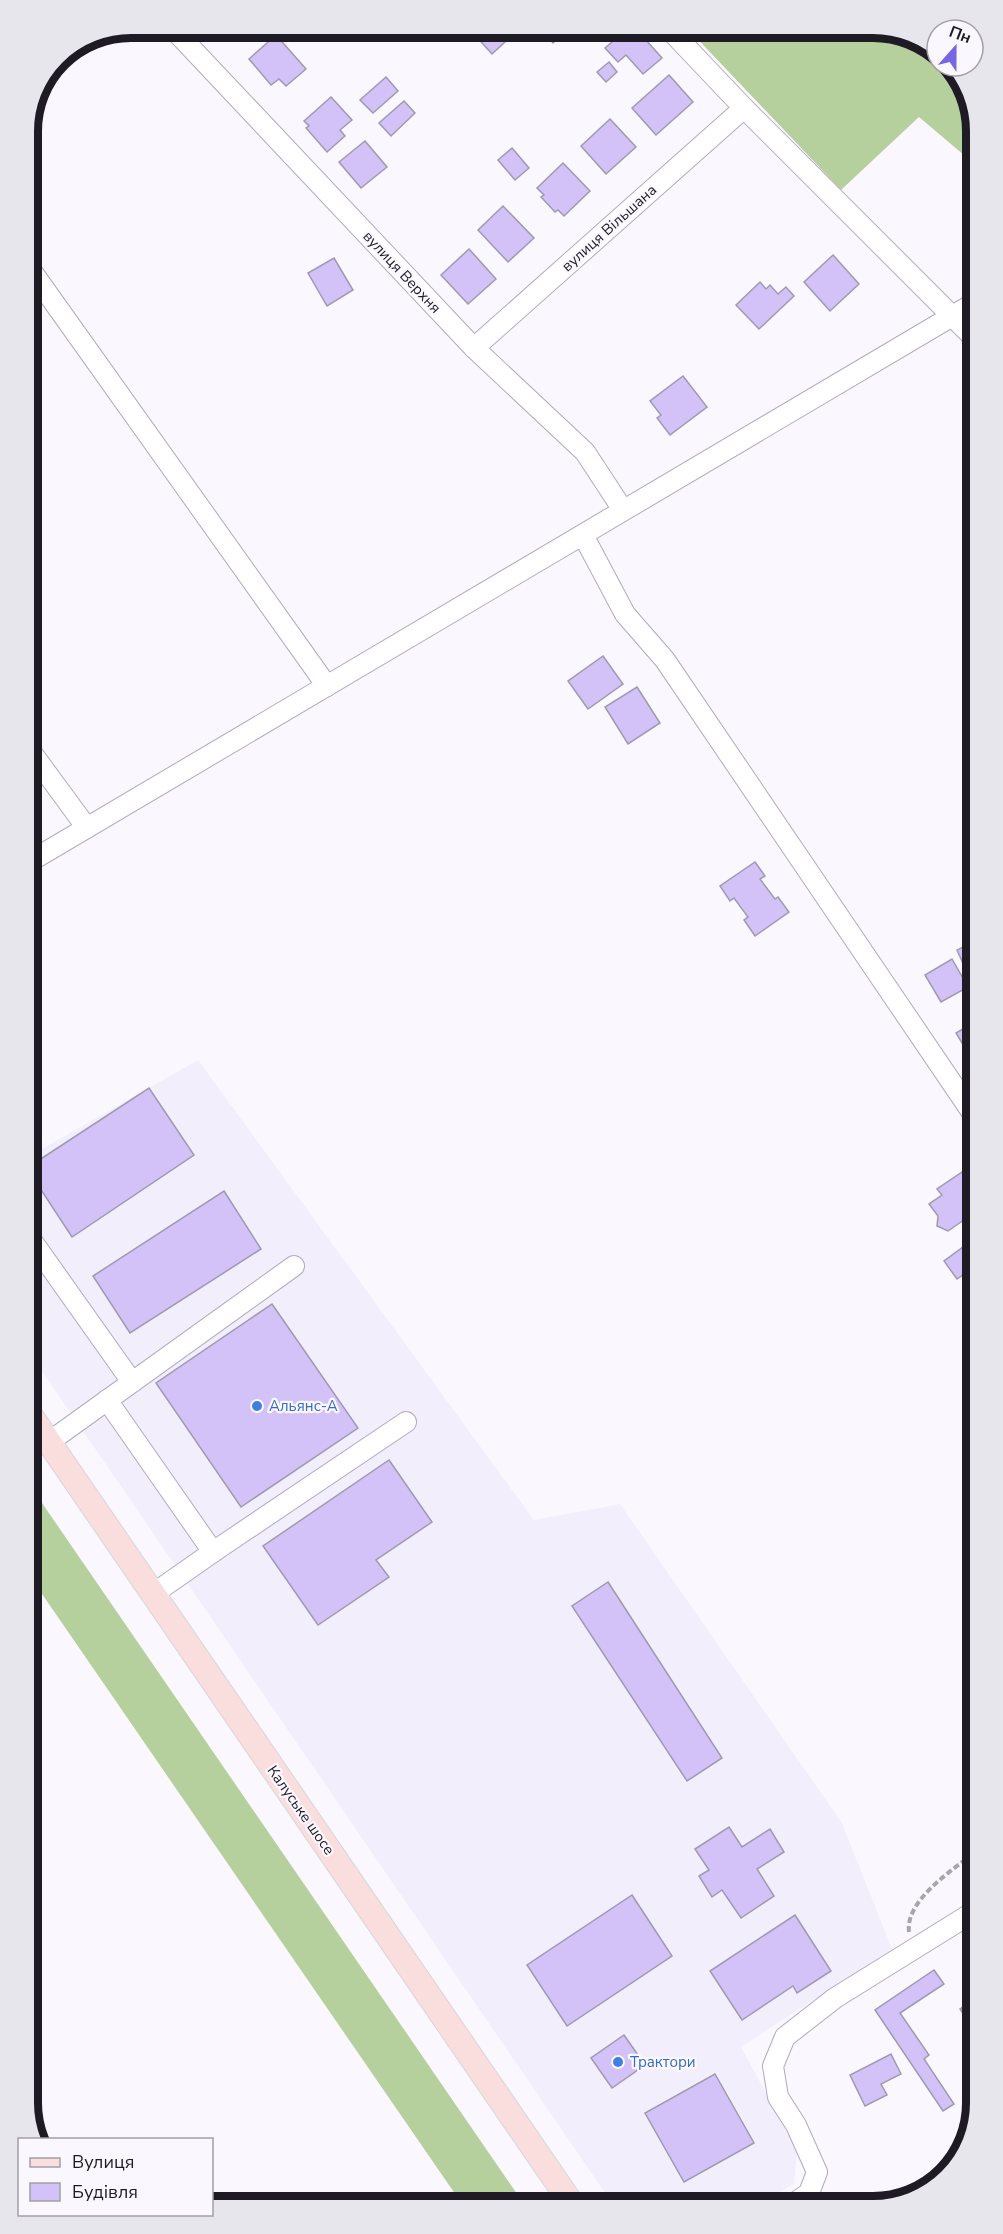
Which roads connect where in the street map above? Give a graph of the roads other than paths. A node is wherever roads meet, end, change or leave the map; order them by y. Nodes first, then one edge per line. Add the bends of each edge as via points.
1 (182, 38) edge
2 (678, 38) edge
3 (744, 108) junction
4 (38, 280) edge
5 (966, 308) edge
6 (951, 317) junction
7 (966, 330) edge
8 (474, 348) junction
9 (623, 510) junction
10 (583, 535) junction
11 (327, 686) junction
12 (38, 760) edge
13 (87, 828) junction
14 (38, 857) edge
15 (966, 1104) edge
16 (38, 1249) edge
17 (294, 1266) dead end
18 (132, 1382) junction
19 (107, 1400) junction
20 (406, 1422) dead end
21 (38, 1426) edge
22 (49, 1442) junction
23 (213, 1552) junction
24 (153, 1594) junction
25 (966, 1917) edge
26 (567, 2196) edge
27 (805, 2196) edge

1 - 8 street, вулиця Верхня
2 - 3 street
3 - 6 street
3 - 8 street, вулиця Вільшана
4 - 11 street
5 - 6 street
6 - 7 street
6 - 9 street
8 - 9 street, вулиця Верхня via 585,452
9 - 10 street
10 - 11 street
10 - 15 street via 625,614 665,660
11 - 13 street
12 - 13 street
13 - 14 street
16 - 18 street
17 - 18 street
18 - 19 street
19 - 22 street
19 - 23 street
20 - 23 street
21 - 22 main road, Калуське шосе
22 - 24 main road, Калуське шосе
23 - 24 street
24 - 26 main road, Калуське шосе
25 - 27 street via 835,1998 785,2037 773,2066 778,2097 796,2125 817,2172

